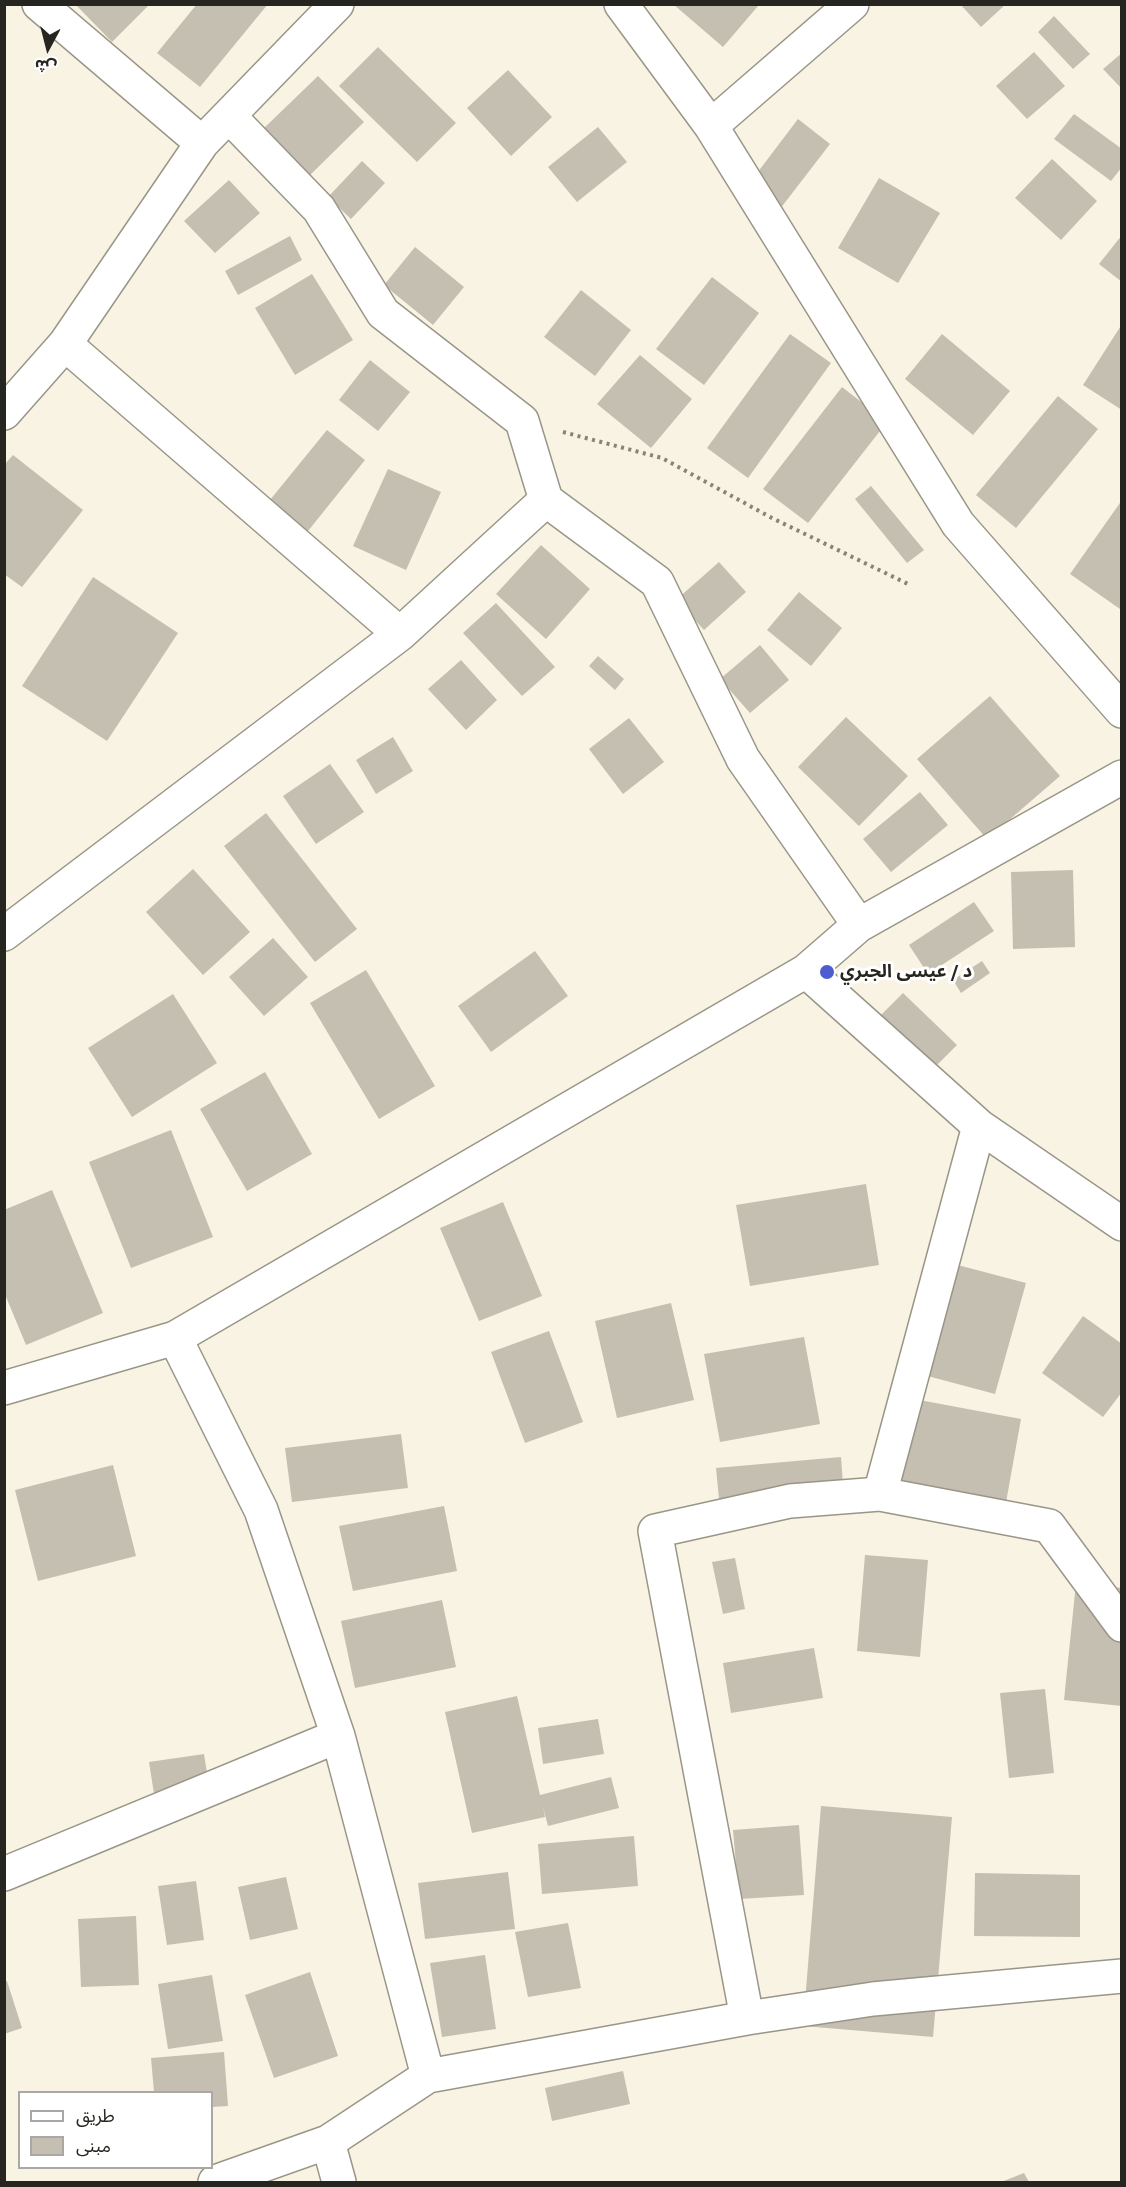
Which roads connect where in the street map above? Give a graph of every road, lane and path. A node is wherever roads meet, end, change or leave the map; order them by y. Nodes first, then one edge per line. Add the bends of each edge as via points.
1 (39, 4) edge
2 (337, 4) edge
3 (621, 4) edge
4 (852, 4) edge
5 (229, 116) junction
6 (711, 126) junction
7 (202, 143) junction
8 (65, 344) junction
9 (4, 413) edge
10 (522, 421) junction
11 (546, 500) junction
12 (908, 584) dead end
13 (400, 634) junction
14 (1122, 711) edge
15 (1122, 777) edge
16 (859, 925) junction
17 (4, 934) edge
18 (806, 971) junction
19 (979, 1126) junction
20 (1122, 1224) edge
21 (175, 1338) junction
22 (4, 1388) edge
23 (880, 1494) junction
24 (1122, 1625) edge
25 (338, 1736) junction
26 (4, 1874) edge
27 (1122, 1976) edge
28 (747, 2018) junction
29 (428, 2076) junction
30 (328, 2142) junction
31 (215, 2182) edge
32 (339, 2182) edge

1 - 7 street
2 - 5 street
3 - 6 street
4 - 6 street
5 - 7 street
5 - 10 street via 319,208 383,313
6 - 14 street via 958,524
7 - 8 street
8 - 9 street
8 - 13 street
10 - 11 street
10 - 12 path via 662,458 772,518
11 - 13 street
11 - 16 street via 657,582 743,759
13 - 17 street
15 - 16 street
16 - 18 street
18 - 19 street
18 - 21 street
19 - 20 street
19 - 23 street
21 - 22 street
21 - 25 street via 261,1510
23 - 24 street via 1049,1526
23 - 28 street via 790,1501 655,1531
25 - 26 street
25 - 29 street
27 - 28 street via 873,1999
28 - 29 street
29 - 30 street
30 - 31 street
30 - 32 street

